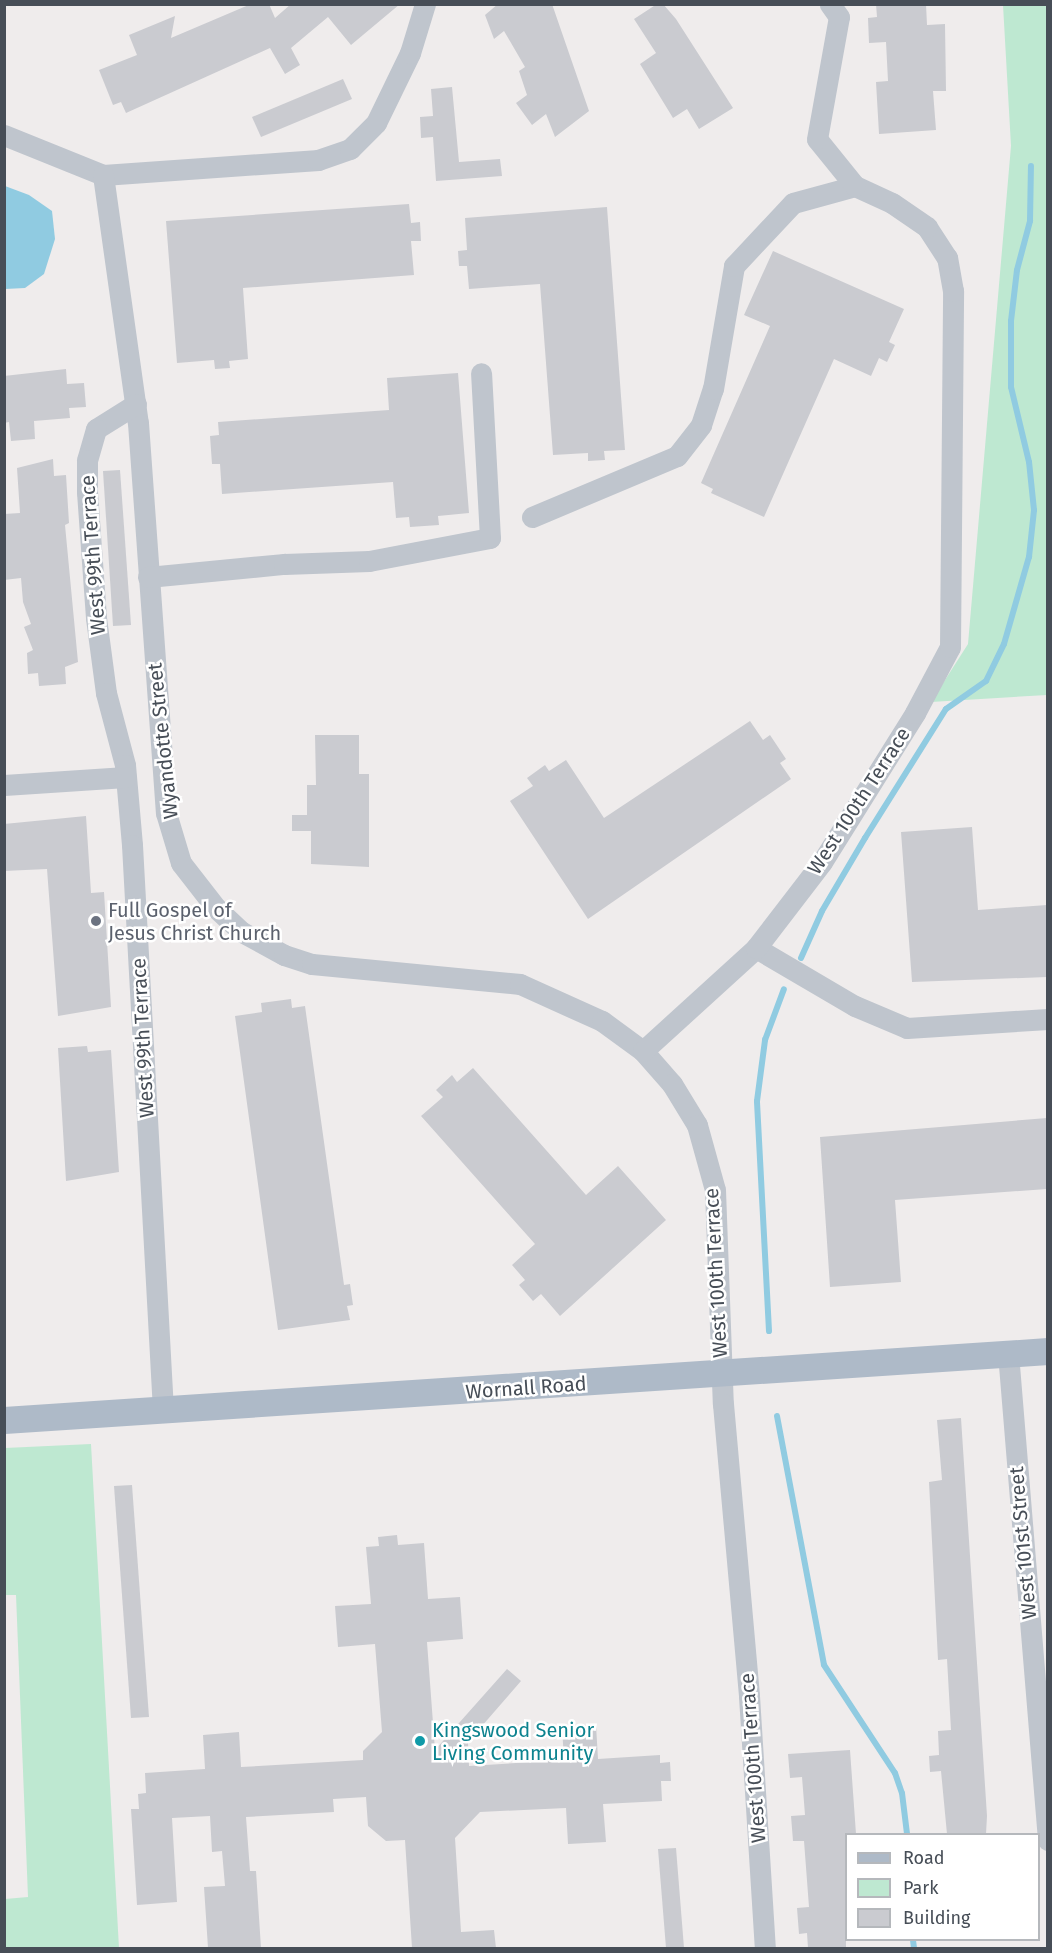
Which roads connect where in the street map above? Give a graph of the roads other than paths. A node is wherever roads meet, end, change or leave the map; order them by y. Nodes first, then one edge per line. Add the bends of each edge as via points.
1 (425, 4) edge
2 (830, 4) edge
3 (4, 135) edge
4 (103, 174) junction
5 (855, 186) junction
6 (481, 373) dead end
7 (136, 404) junction
8 (532, 517) dead end
9 (148, 578) junction
10 (126, 777) junction
11 (4, 785) edge
12 (756, 948) junction
13 (1047, 1019) edge
14 (642, 1051) junction
15 (1047, 1351) edge
16 (1008, 1353) junction
17 (722, 1374) junction
18 (162, 1410) junction
19 (4, 1420) edge
20 (1047, 1840) edge
21 (765, 1948) edge

1 - 4 street via 410,53 376,123 350,149 318,160
2 - 5 street via 839,17 817,139
3 - 4 street
4 - 7 street, Wyandotte Street
5 - 8 street via 793,203 734,266 713,389 700,425 677,456
5 - 12 street, West 100th Terrace via 892,203 927,227 946,258 953,291 950,647 915,713 822,862
6 - 9 street via 490,538 369,561 284,564
7 - 9 street, Wyandotte Street
7 - 10 street, West 99th Terrace via 96,429 87,460 96,618 106,693
9 - 14 street, Wyandotte Street via 166,813 181,863 216,908 242,932 284,955 312,964 520,984 602,1021
10 - 11 street
10 - 18 street, West 99th Terrace
12 - 13 street via 855,1006 907,1028
12 - 14 street, West 100th Terrace
14 - 17 street, West 100th Terrace via 672,1084 697,1125 715,1190
15 - 16 main road, Wornall Road
16 - 17 main road, Wornall Road
16 - 20 street, West 101st Street
17 - 18 main road, Wornall Road
17 - 21 street, West 100th Terrace
18 - 19 main road, Wornall Road

